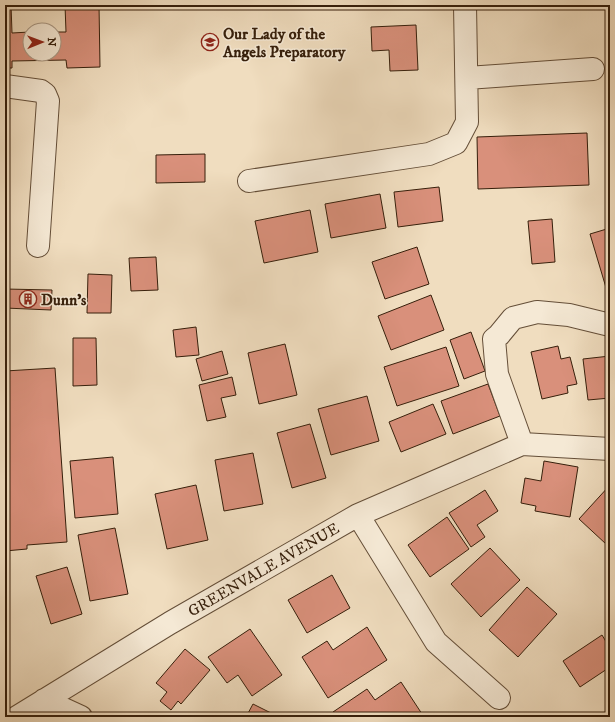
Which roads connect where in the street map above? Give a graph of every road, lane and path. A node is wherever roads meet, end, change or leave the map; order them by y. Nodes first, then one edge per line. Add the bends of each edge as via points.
1 (465, 5) edge
2 (593, 69) dead end
3 (467, 78) junction
4 (5, 86) edge
5 (249, 181) dead end
6 (38, 246) dead end
7 (610, 325) edge
8 (522, 444) junction
9 (610, 449) edge
10 (358, 515) junction
11 (499, 698) dead end
12 (44, 700) junction
13 (17, 717) edge
14 (80, 717) edge

1 - 3 street
2 - 3 street
3 - 5 street via 467,122 456,143 429,154
4 - 6 street via 41,90 48,101
7 - 8 street via 569,315 537,312 513,318 494,339 497,374
8 - 9 street, GREENVALE AVENUE
8 - 10 street, GREENVALE AVENUE
10 - 11 street via 436,642
10 - 12 street, GREENVALE AVENUE via 170,623
12 - 13 street, GREENVALE AVENUE
12 - 14 street

